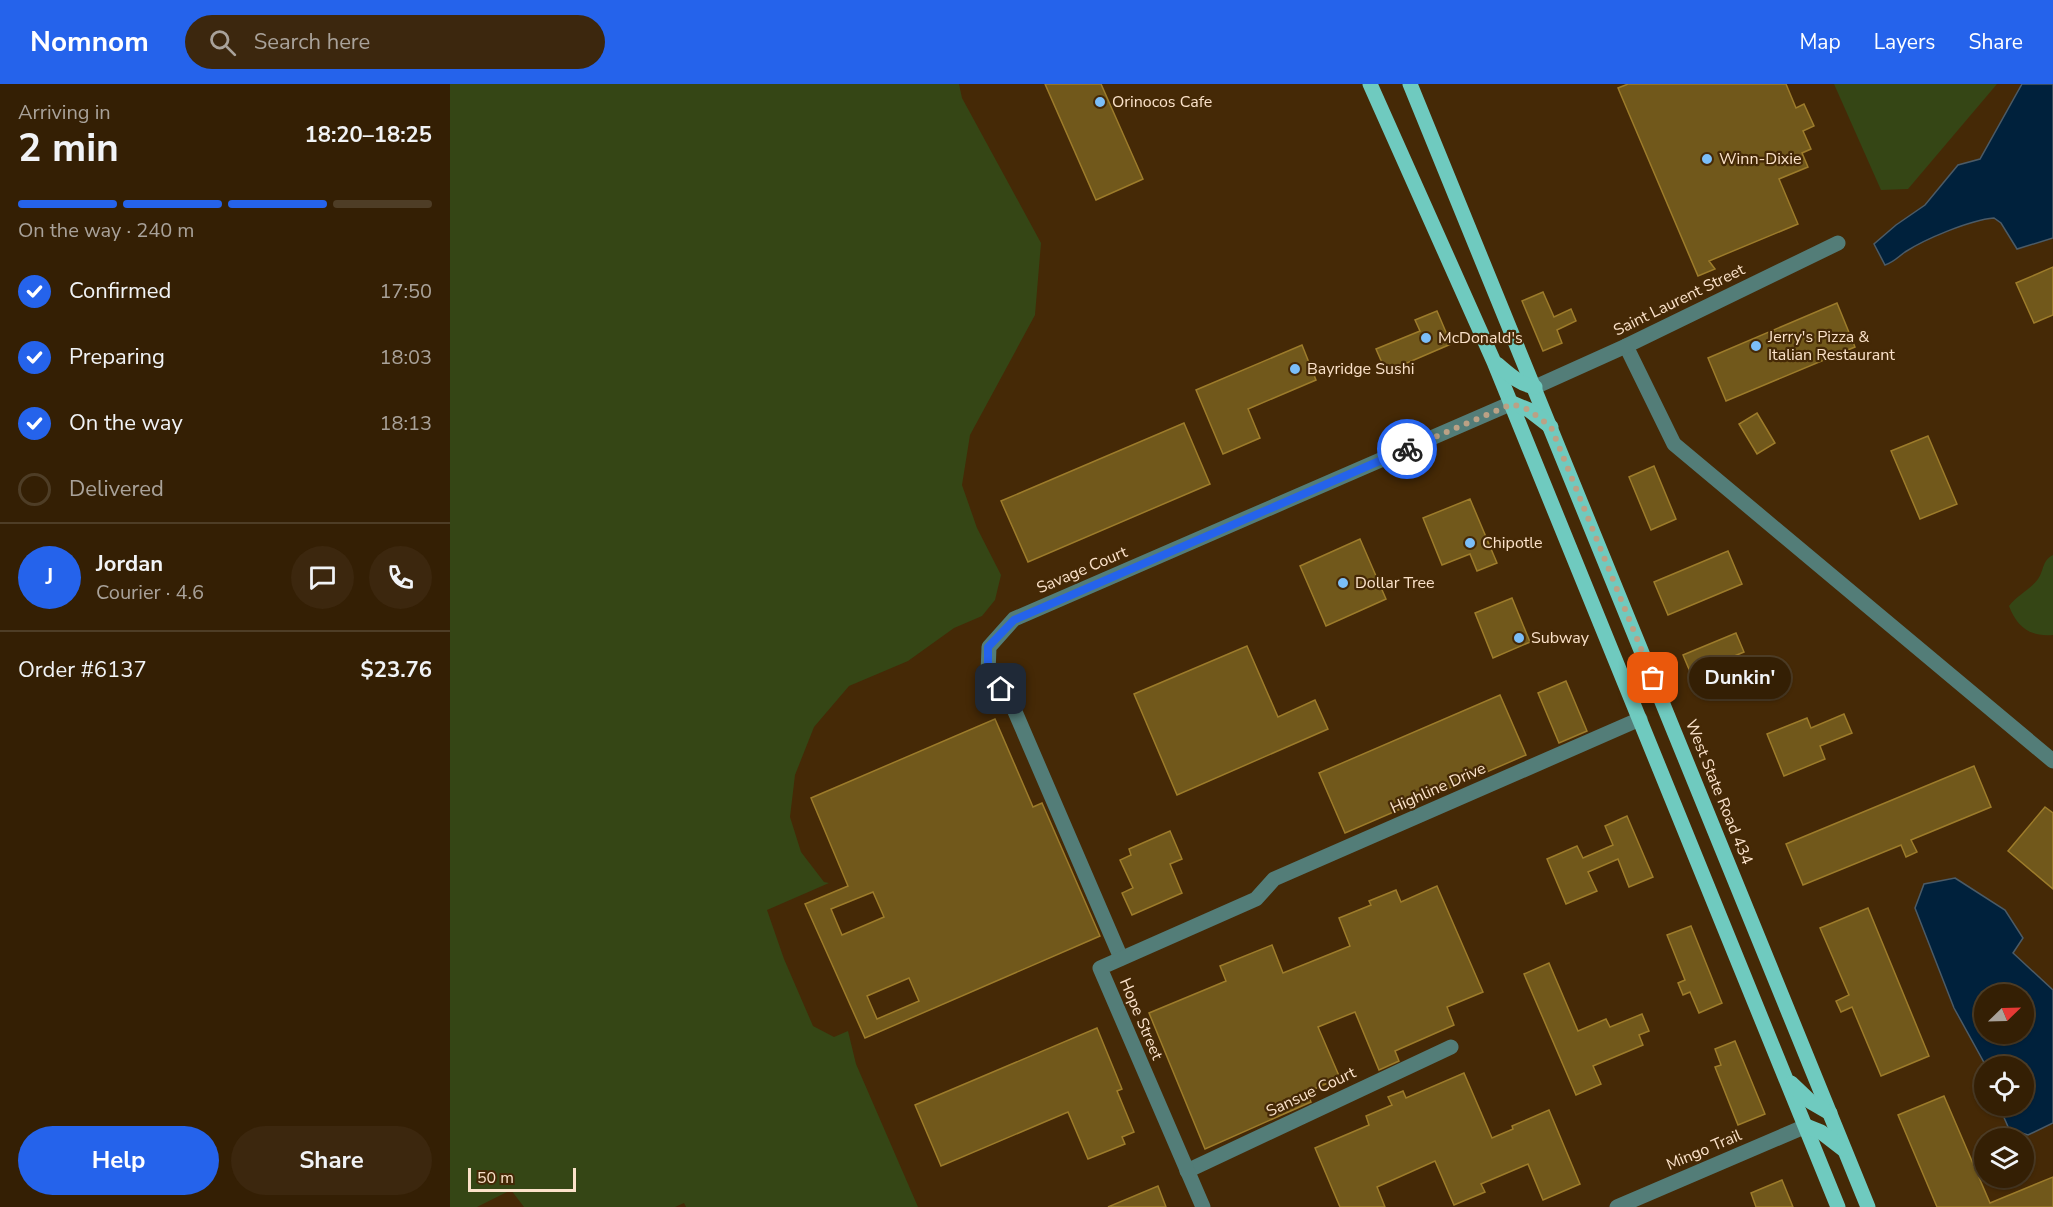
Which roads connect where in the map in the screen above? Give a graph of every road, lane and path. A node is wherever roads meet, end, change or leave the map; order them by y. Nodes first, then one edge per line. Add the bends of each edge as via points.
1 (1370, 84) edge
2 (1410, 84) edge
3 (1838, 243) dead end
4 (1626, 346) junction
5 (1494, 362) junction
6 (1535, 387) junction
7 (1512, 404) junction
8 (1551, 427) junction
9 (1640, 719) junction
10 (2053, 761) edge
11 (1256, 899) joint
12 (1121, 958) junction
13 (1451, 1047) dead end
14 (1787, 1079) junction
15 (1830, 1113) junction
16 (1806, 1126) junction
17 (1845, 1151) junction
18 (1187, 1171) junction
19 (1203, 1207) edge
20 (1617, 1207) edge
21 (1839, 1207) edge
22 (1868, 1207) edge

1 - 5 main road
2 - 6 main road, West State Road 434
3 - 4 street, Saint Laurent Street
4 - 6 street, Saint Laurent Street
4 - 10 street via 1674,444
5 - 6 main road via 1514,379
5 - 7 main road
6 - 8 main road, West State Road 434
7 - 8 main road via 1529,410
7 - 9 main road
7 - 12 street, Savage Court via 1014,620 988,647 988,673 1010,700
8 - 15 main road, West State Road 434
9 - 11 street, Highline Drive via 1274,879
9 - 14 main road
11 - 12 street, Hope Street
12 - 18 street, Hope Street via 1100,968
13 - 18 street, Sansue Court
14 - 15 main road via 1811,1102
14 - 16 main road
15 - 17 main road, West State Road 434
16 - 17 main road via 1821,1132
16 - 20 street, Mingo Trail
16 - 21 main road
17 - 22 main road, West State Road 434
18 - 19 street, Hope Street

